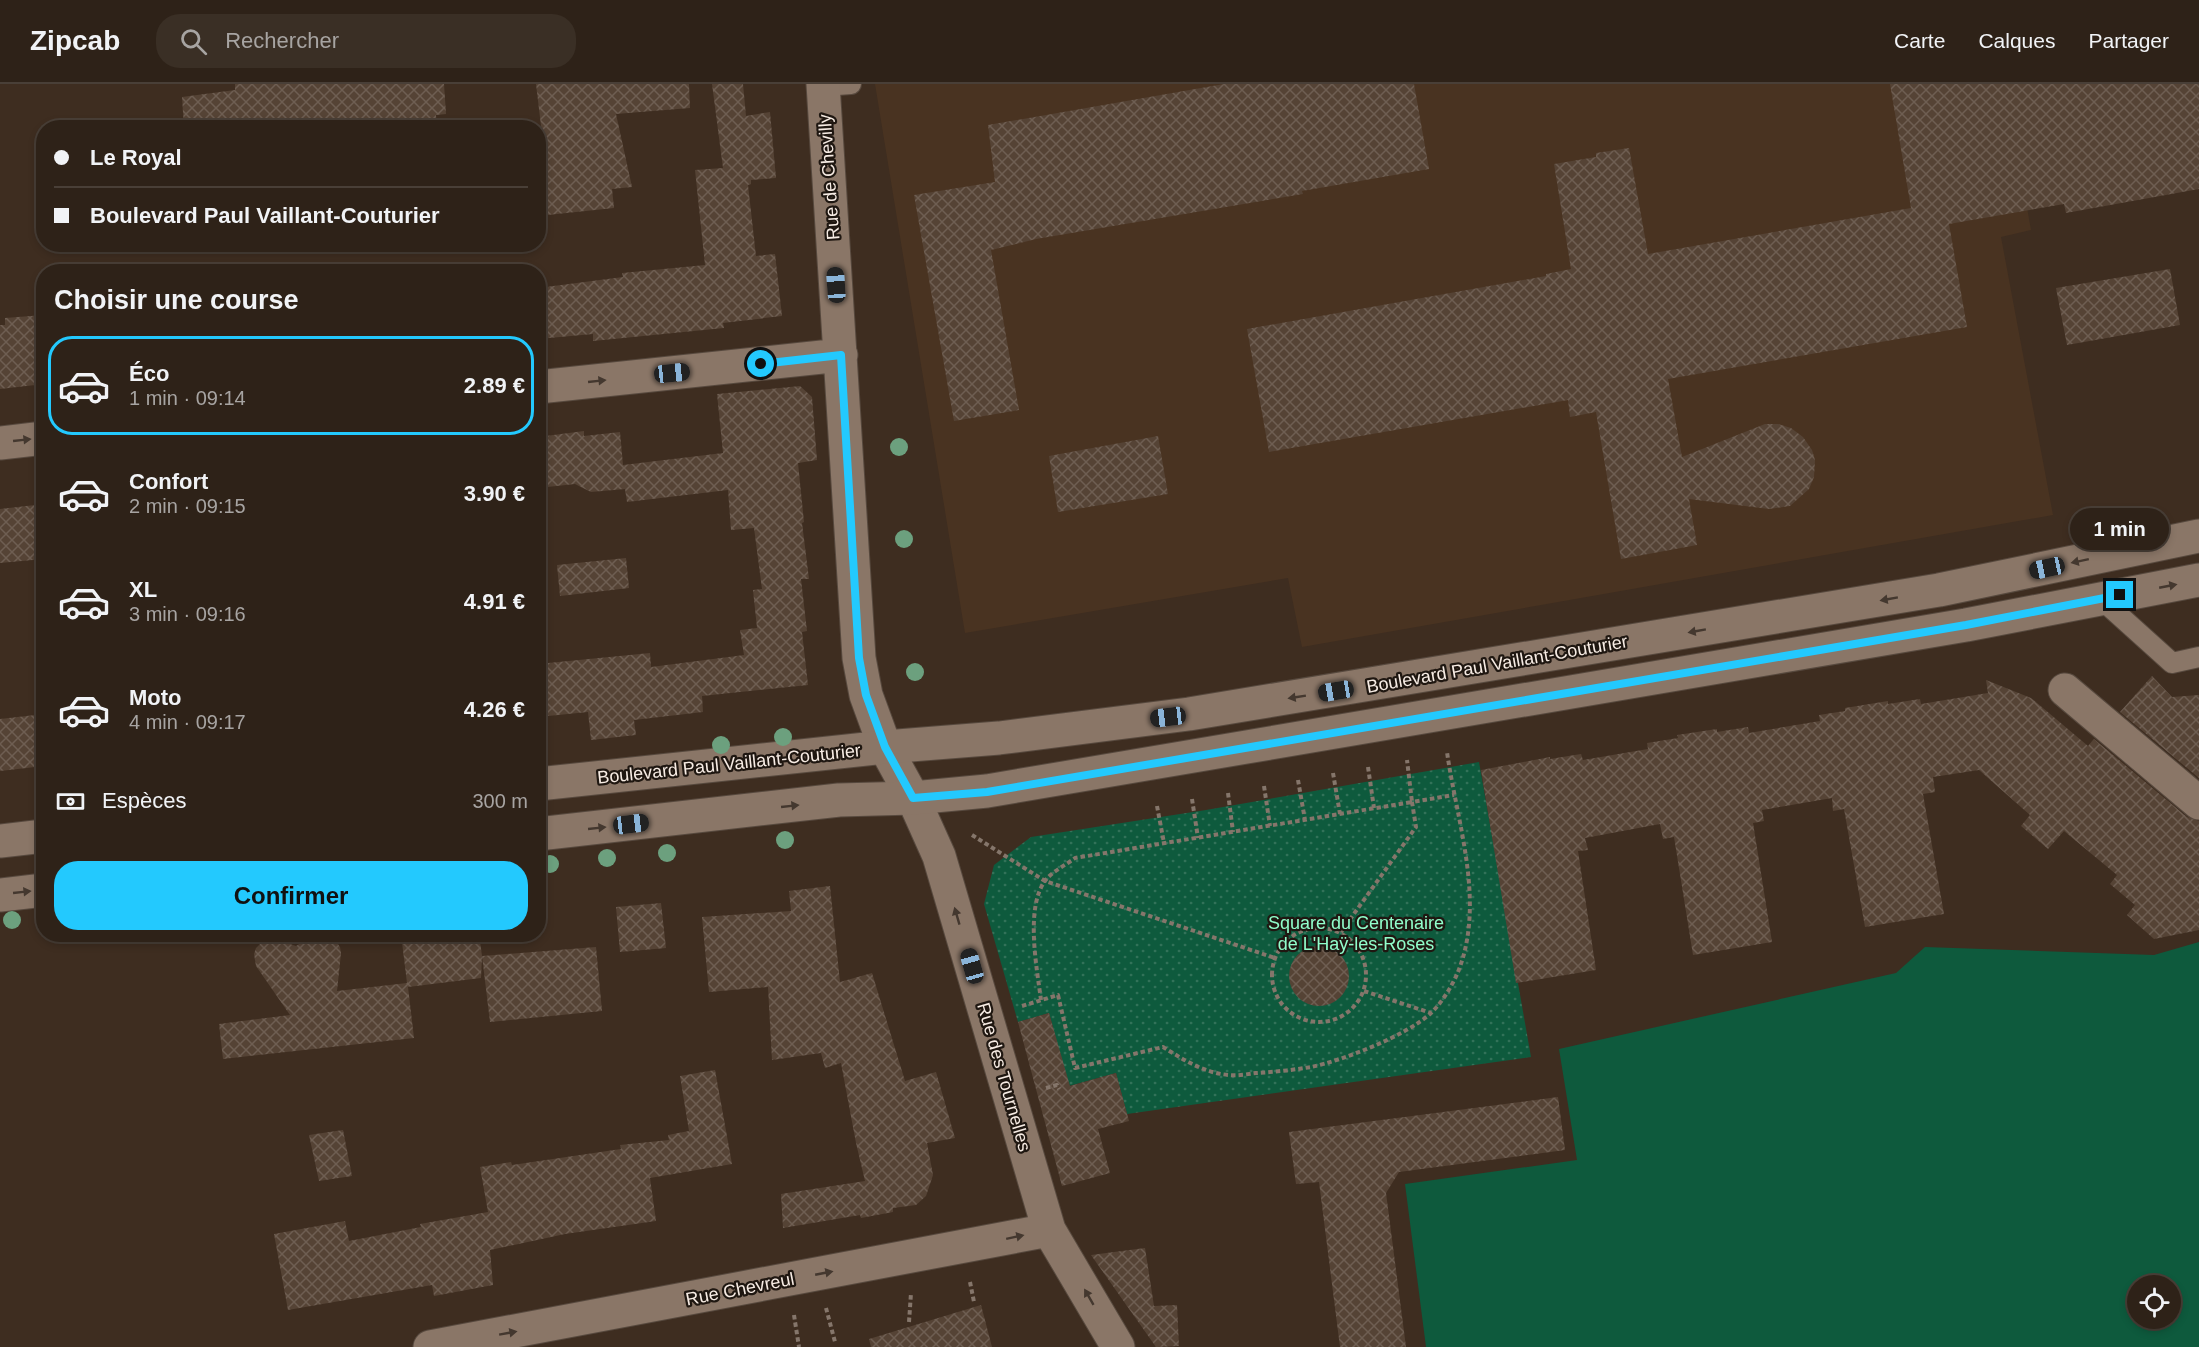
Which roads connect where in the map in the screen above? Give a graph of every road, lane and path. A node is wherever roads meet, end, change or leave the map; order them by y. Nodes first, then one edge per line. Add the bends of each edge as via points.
1 (832, 85) edge
2 (841, 355) junction
3 (546, 386) edge
4 (36, 439) edge
5 (0, 442) edge
6 (2199, 536) edge
7 (2199, 580) edge
8 (2101, 599) junction
9 (2199, 657) edge
10 (2065, 690) dead end
11 (885, 747) junction
12 (1447, 752) dead end
13 (1407, 760) dead end
14 (1368, 767) dead end
15 (1333, 773) dead end
16 (1298, 780) dead end
17 (546, 783) edge
18 (1264, 786) dead end
19 (1228, 793) dead end
20 (1454, 795) junction
21 (913, 798) junction
22 (1192, 799) dead end
23 (1412, 802) junction
24 (2199, 803) edge
25 (1157, 806) dead end
26 (1374, 808) junction
27 (1340, 814) junction
28 (1305, 820) junction
29 (1270, 825) junction
30 (1233, 832) junction
31 (546, 833) edge
32 (36, 838) edge
33 (1198, 838) junction
34 (0, 841) edge
35 (982, 841) dead end
36 (1164, 843) junction
37 (1045, 881) junction
38 (36, 891) edge
39 (0, 895) edge
40 (1341, 932) junction
41 (1275, 958) junction
42 (1364, 991) junction
43 (1041, 1000) junction
44 (1020, 1006) dead end
45 (1431, 1013) junction
46 (1049, 1230) junction
47 (970, 1278) dead end
48 (911, 1288) dead end
49 (974, 1302) dead end
50 (825, 1303) dead end
51 (793, 1309) dead end
52 (909, 1322) dead end
53 (549, 1336) edge
54 (835, 1342) dead end
55 (430, 1347) edge
56 (799, 1347) edge
57 (1118, 1347) edge

1 - 2 main road, Rue de Chevilly
3 -> 2 main road
2 - 11 main road, Rue de Chevilly via 859,658 866,695
5 -> 4 main road
6 -> 11 main road, Boulevard Paul Vaillant-Couturier via 1939,590 1357,688 999,738
8 -> 7 main road
8 - 9 lane via 2172,663
8 - 21 main road via 987,792
10 - 24 main road
11 - 17 main road, Boulevard Paul Vaillant-Couturier
11 - 21 main road, Rue de Chevilly
12 - 20 path
13 - 23 path
14 - 26 path
15 - 27 path
16 - 28 path
18 - 29 path
19 - 30 path
20 - 23 path
20 - 45 path via 1470,891 1468,932 1458,971
31 -> 21 main road via 839,800
46 -> 21 main road, Rue des Tournelles via 939,856
22 - 33 path
23 - 26 path
23 - 40 path via 1416,827
25 - 36 path
26 - 27 path
27 - 28 path
28 - 29 path
29 - 30 path
30 - 33 path
32 - 34 main road
33 - 36 path
35 - 37 path
36 - 37 path via 1075,858
37 - 41 path
37 - 43 path via 1036,904 1033,942
39 -> 38 main road
40 - 41 path via 1326,927 1310,928 1283,944
40 - 42 path via 1361,951 1366,977
41 - 42 path via 1272,972 1280,1001 1303,1019 1317,1022 1346,1014
42 - 45 path
43 - 44 path
43 - 45 path via 1058,995 1075,1068 1163,1047 1202,1070 1230,1075 1312,1067 1410,1029
53 -> 46 main road, Rue Chevreul
57 -> 46 main road, Rue des Tournelles
47 - 49 path
48 - 52 path
50 - 54 path
51 - 56 path
55 -> 53 main road, Rue Chevreul

